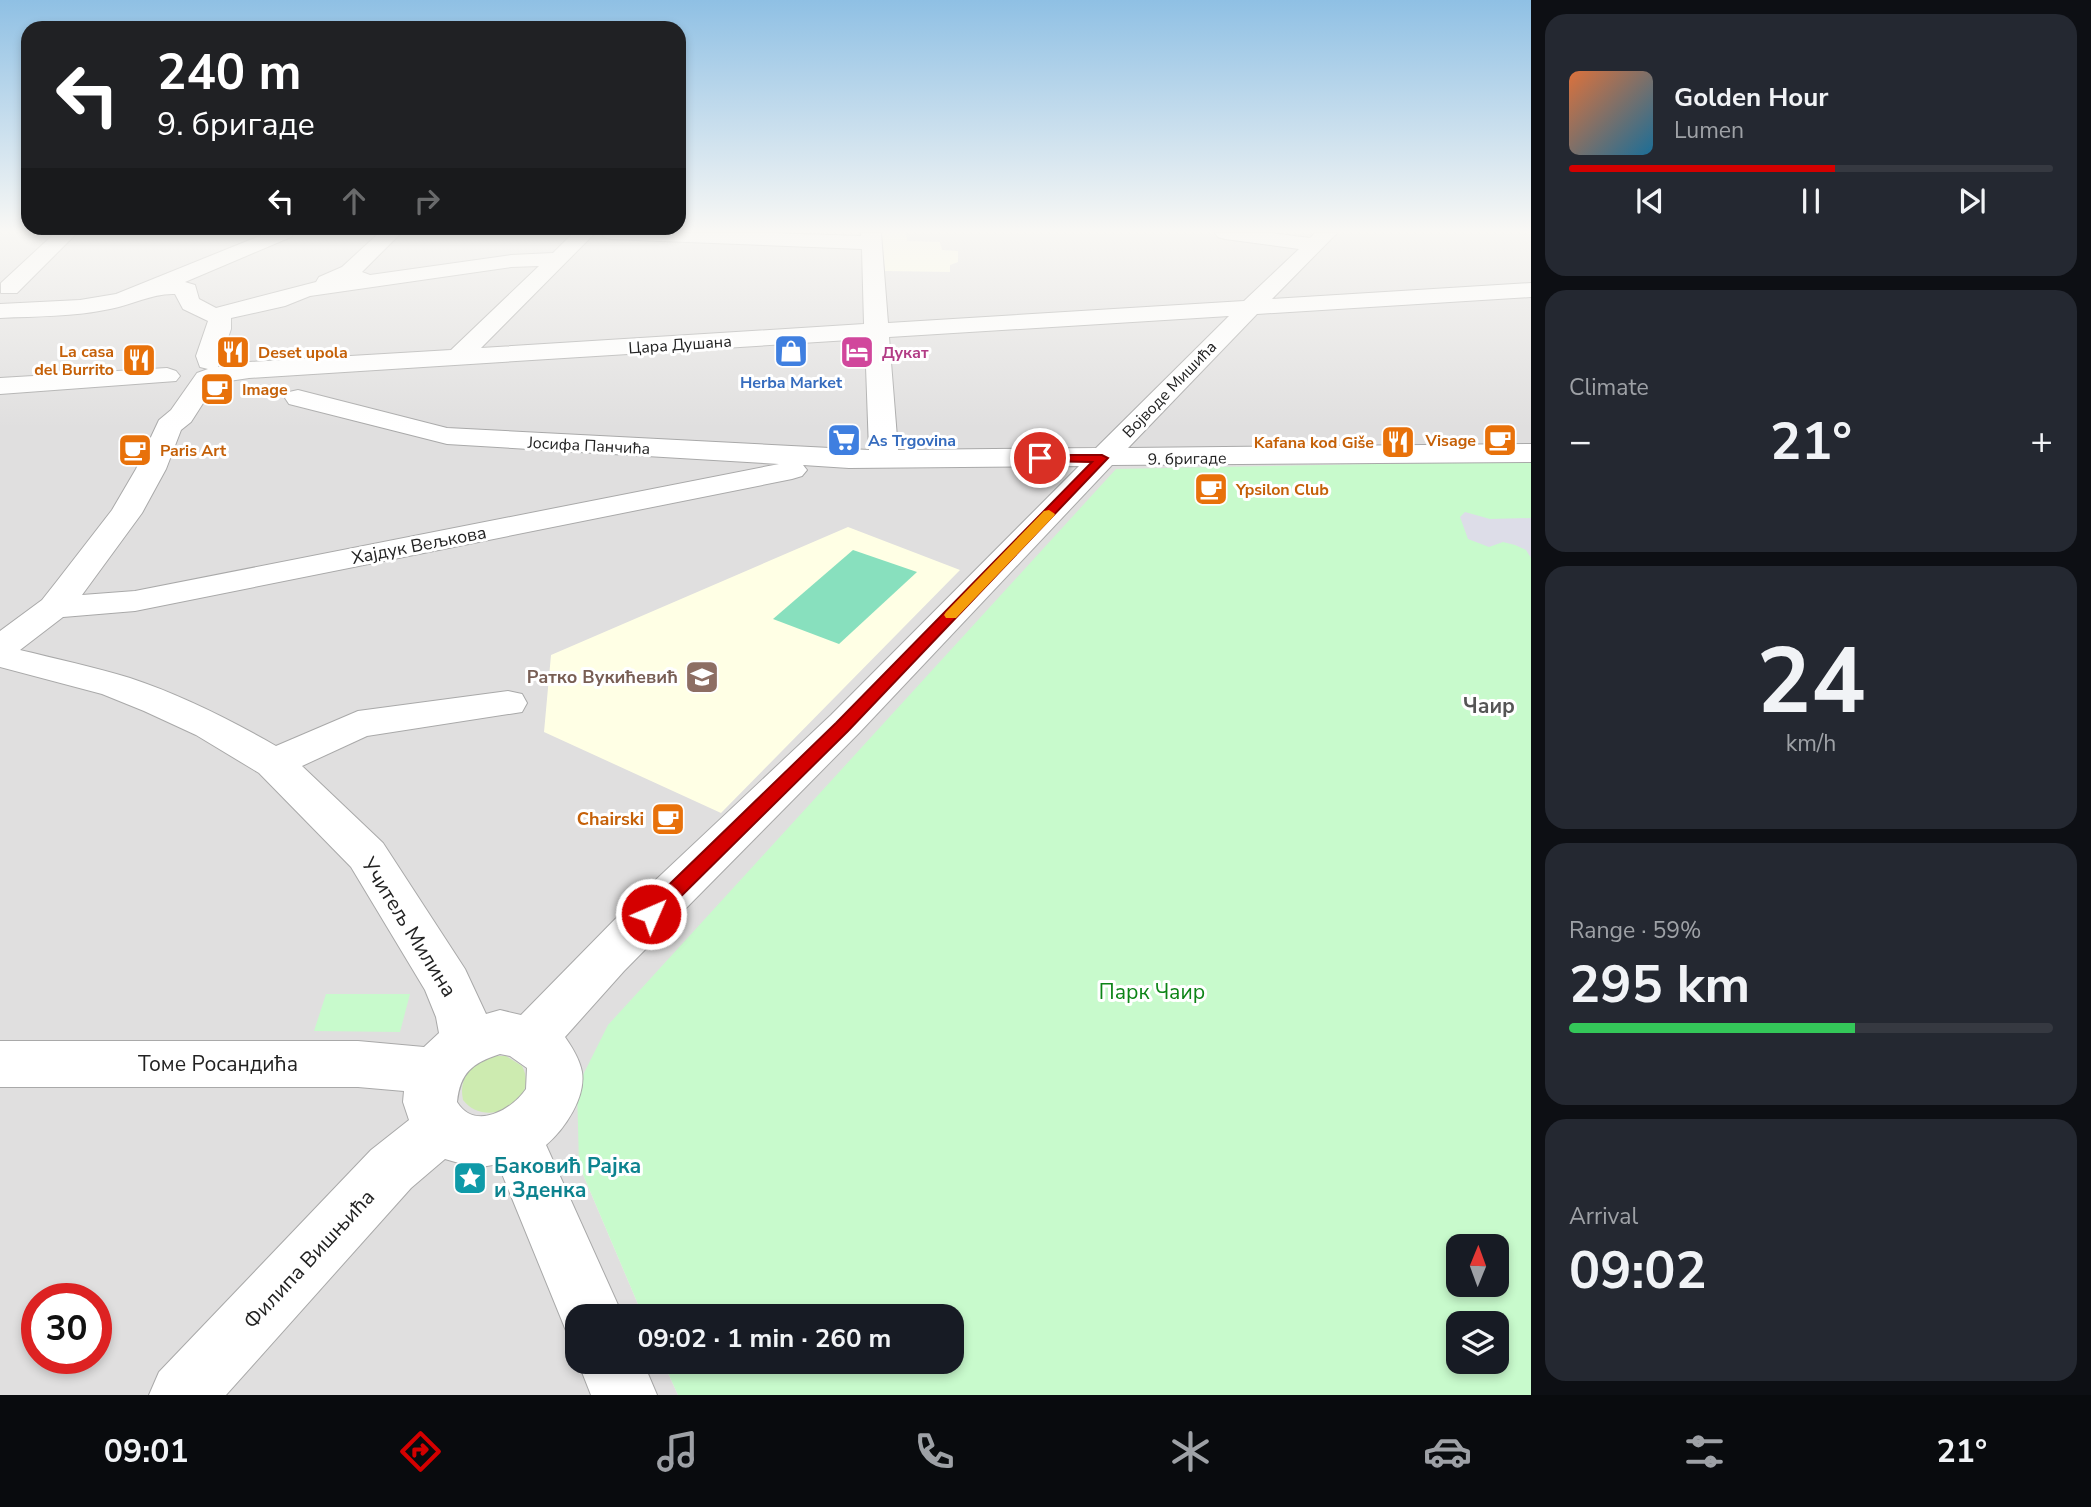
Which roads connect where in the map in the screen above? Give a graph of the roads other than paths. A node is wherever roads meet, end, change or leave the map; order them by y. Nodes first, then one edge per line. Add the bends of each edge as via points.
1 (135, 298) edge
2 (153, 298) edge
3 (187, 298) edge
4 (285, 298) edge
5 (517, 298) edge
6 (874, 298) edge
7 (1259, 298) edge
8 (1410, 298) edge
9 (1248, 309) junction
10 (0, 311) edge
11 (215, 315) junction
12 (876, 332) junction
13 (457, 358) junction
14 (211, 370) junction
15 (173, 374) junction
16 (0, 386) edge
17 (298, 398) dead end
18 (169, 426) junction
19 (1531, 453) edge
20 (1102, 458) junction
21 (884, 459) junction
22 (758, 465) junction
23 (135, 601) junction
24 (54, 607) junction
25 (0, 648) edge
26 (0, 656) edge
27 (42, 668) junction
28 (508, 703) dead end
29 (274, 763) junction
30 (532, 1039) junction
31 (0, 1064) edge
32 (448, 1080) junction
33 (514, 1135) junction
34 (586, 1304) edge
35 (615, 1374) edge
36 (182, 1395) edge
37 (624, 1395) edge

1 - 10 street
2 - 15 street via 202,327
3 - 11 street
4 - 11 street
5 - 13 street
6 - 12 street
7 - 9 street, Војводе Мишића
8 - 9 street, Цара Душана
9 - 12 street, Цара Душана
9 - 20 street, Војводе Мишића
11 - 14 street via 221,325 207,355
12 - 13 street, Цара Душана
12 - 21 street
13 - 14 street, Цара Душана
14 - 15 street, Цара Душана
14 - 18 street via 181,416
15 - 16 street
15 - 18 street via 164,416
17 - 22 street, Јосифа Панчића via 447,436
18 - 24 street via 126,513
19 - 20 street, 9. бригаде
20 - 21 street, 9. бригаде
20 - 30 street, Војводе Мишића via 842,727 579,986
21 - 22 street, Хајдук Вељкова
22 - 23 street, Хајдук Вељкова
23 - 24 street, Хајдук Вељкова
23 - 27 street via 60,634 46,646
24 - 25 street
26 - 27 street, Учитељ Милина
27 - 29 street, Учитељ Милина via 158,702
28 - 29 street via 358,724
29 - 32 street, Учитељ Милина via 367,855 447,983 462,1017
30 - 32 street via 500,1032
30 - 33 street via 552,1061 553,1093 538,1117
31 - 32 street, Томе Росандића via 358,1064
32 - 33 street via 456,1138 495,1141
32 - 36 street, Филипа Вишњића via 391,1169
33 - 34 street
35 - 37 street

